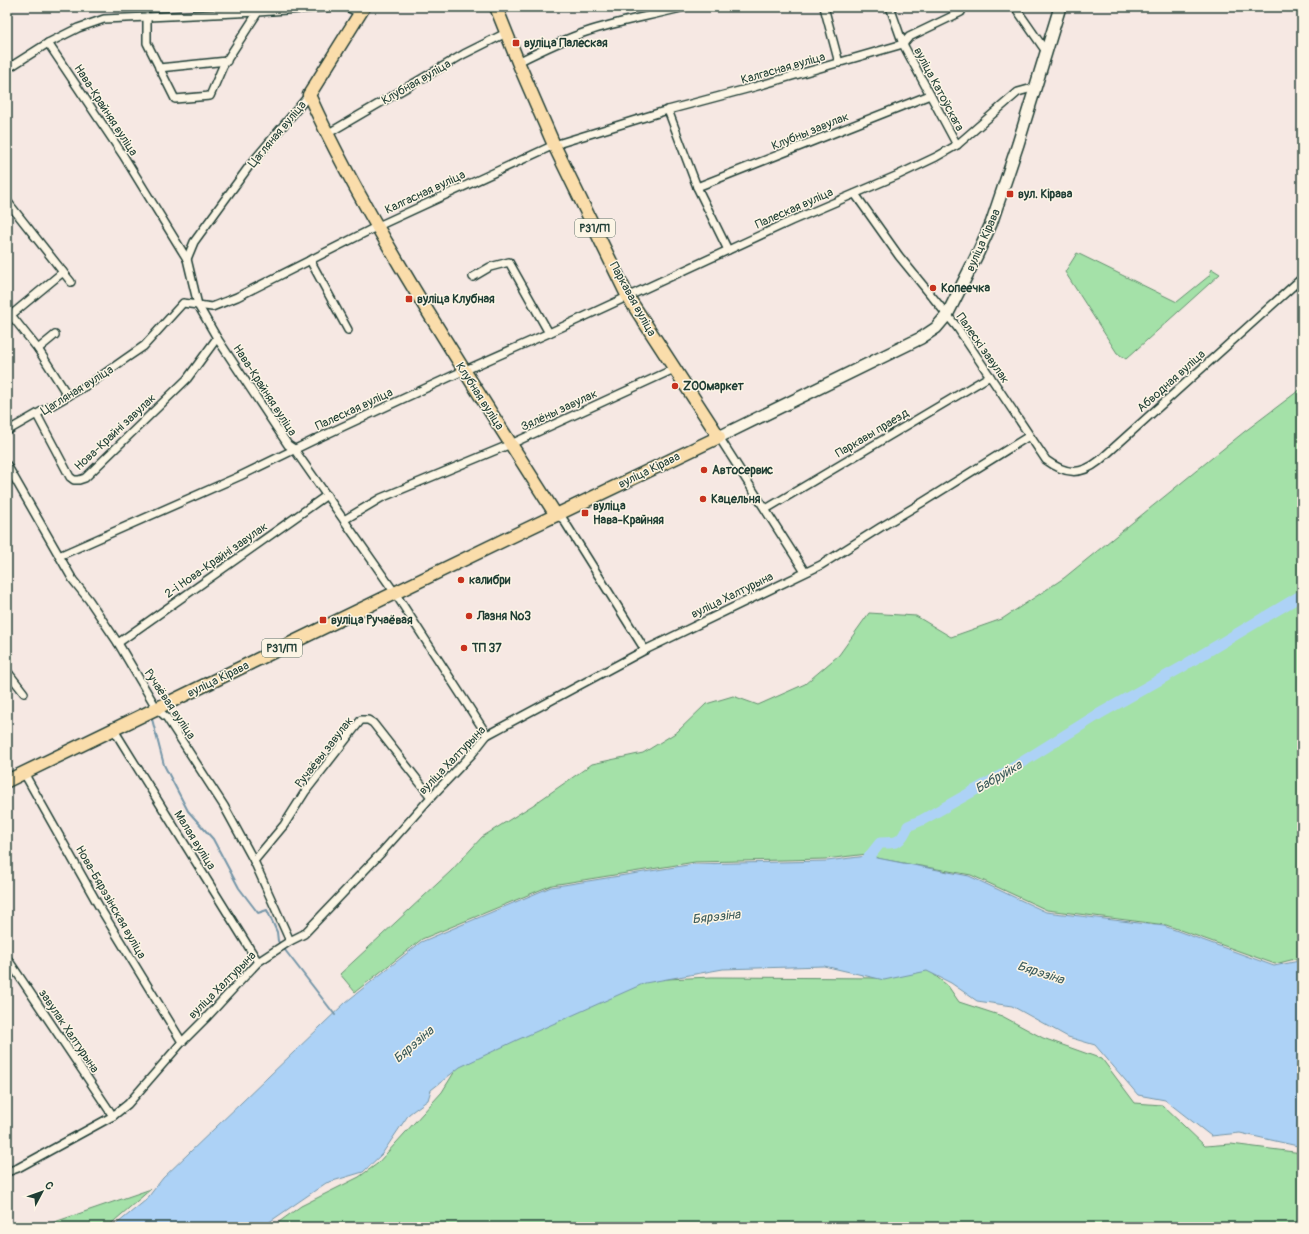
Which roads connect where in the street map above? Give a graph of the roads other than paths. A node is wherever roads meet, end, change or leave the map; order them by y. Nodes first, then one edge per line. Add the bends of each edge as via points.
1 (329, 7) edge
2 (346, 7) edge
3 (496, 7) edge
4 (684, 7) edge
5 (824, 7) edge
6 (890, 7) edge
7 (1015, 7) edge
8 (1060, 7) edge
9 (669, 9) edge
10 (363, 10) edge
11 (258, 12) junction
12 (961, 12) dead end
13 (147, 17) junction
14 (506, 33) junction
15 (48, 43) junction
16 (902, 44) junction
17 (1047, 53) junction
18 (226, 61) junction
19 (518, 62) junction
20 (839, 63) junction
21 (159, 68) junction
22 (7, 69) edge
23 (1036, 86) junction
24 (309, 94) junction
25 (930, 95) junction
26 (668, 110) junction
27 (327, 134) junction
28 (554, 145) junction
29 (957, 145) junction
30 (697, 188) junction
31 (855, 194) junction
32 (7, 201) edge
33 (376, 227) junction
34 (728, 250) junction
35 (187, 259) junction
36 (310, 260) junction
37 (63, 272) junction
38 (473, 278) dead end
39 (1302, 278) edge
40 (71, 282) dead end
41 (628, 296) junction
42 (198, 306) junction
43 (9, 312) edge
44 (947, 315) junction
45 (348, 330) dead end
46 (549, 333) junction
47 (56, 335) dead end
48 (217, 338) junction
49 (38, 349) junction
50 (674, 369) junction
51 (463, 371) junction
52 (990, 376) junction
53 (68, 396) junction
54 (37, 415) junction
55 (7, 431) edge
56 (1029, 436) junction
57 (719, 437) junction
58 (510, 444) junction
59 (294, 450) junction
60 (1046, 460) joint
61 (7, 465) edge
62 (327, 495) junction
63 (766, 509) junction
64 (556, 515) junction
65 (344, 520) junction
66 (59, 556) junction
67 (805, 572) junction
68 (395, 593) junction
69 (118, 643) junction
70 (645, 650) junction
71 (7, 671) edge
72 (24, 693) dead end
73 (157, 709) junction
74 (114, 730) junction
75 (487, 735) junction
76 (24, 773) junction
77 (7, 781) edge
78 (431, 796) junction
79 (254, 861) junction
80 (288, 943) junction
81 (7, 958) edge
82 (258, 962) junction
83 (182, 1042) junction
84 (113, 1116) junction
85 (7, 1172) edge

1 - 11 street
2 - 10 street
3 - 14 main road, Паркавая вуліца / Р31/П1
4 - 9 street
5 - 20 street
6 - 16 street, вуліца Катоўскага
7 - 17 street
8 - 17 main road, вуліца Кірава
9 - 19 street via 586,32
10 - 24 main road, Цагляная вуліца
11 - 13 street
11 - 18 street
12 - 16 street, вуліца Катоўскага via 910,37
13 - 15 street via 104,19
13 - 21 street via 147,43
14 - 19 main road, Паркавая вуліца / Р31/П1
14 - 27 street, Клубная вуліца via 464,54
15 - 22 street
15 - 35 street, Нава-Крайняя вуліца via 123,155
16 - 20 street, Калгасная вуліца
16 - 25 street, вуліца Катоўскага
17 - 23 main road, вуліца Кірава
18 - 21 street
18 - 21 street via 210,96 175,99
19 - 28 main road, Паркавая вуліца / Р31/П1
20 - 26 street, Калгасная вуліца
23 - 29 street, Палеская вуліца via 1018,92
23 - 44 main road, вуліца Кірава via 999,205
24 - 27 main road, Клубная вуліца
24 - 35 street, Цагляная вуліца via 250,165 194,242
25 - 29 street, вуліца Катоўскага
25 - 30 street, Клубны завулак
26 - 28 street, Калгасная вуліца
26 - 30 street
27 - 33 main road, Клубная вуліца
28 - 33 street, Калгасная вуліца
28 - 41 main road, Паркавая вуліца / Р31/П1
29 - 31 street, Палеская вуліца
30 - 34 street
31 - 34 street, Палеская вуліца
31 - 44 street, Палескі завулак via 899,256
32 - 37 street
33 - 36 street, Калгасная вуліца
33 - 51 main road, Клубная вуліца
34 - 41 street, Палеская вуліца
35 - 42 street, Нава-Крайняя вуліца
36 - 42 street, Калгасная вуліца via 237,297 212,307
36 - 45 street
37 - 40 street
37 - 43 street
38 - 46 street via 490,267 509,262
39 - 60 street, Абводная вуліца via 1090,468 1069,472
41 - 46 street, Палеская вуліца
41 - 50 main road, Паркавая вуліца / Р31/П1
42 - 48 street, Нава-Крайняя вуліца
42 - 53 street, Цагляная вуліца via 183,303 144,346
43 - 49 street
44 - 52 street, Палескі завулак
44 - 57 main road, вуліца Кірава via 936,328 921,338
46 - 51 street, Палеская вуліца
47 - 49 street
48 - 54 street, Нова-Крайні завулак via 187,379 85,478 74,480 70,476
48 - 59 street, Нава-Крайняя вуліца via 288,445
49 - 53 street
50 - 57 main road, Паркавая вуліца / Р31/П1
50 - 58 street, Зялёны завулак
51 - 58 main road, Клубная вуліца
51 - 59 street, Палеская вуліца
52 - 56 street, Палескі завулак
52 - 63 street, Паркавы праезд
53 - 54 street, Цагляная вуліца
54 - 55 street, Цагляная вуліца
56 - 60 street, Палескі завулак
56 - 67 street, вуліца Халтурына via 821,565
57 - 63 street, Паркавая вуліца
57 - 64 main road, вуліца Кірава / Р31/П1
58 - 64 main road, Клубная вуліца
58 - 65 street, Зялёны завулак via 381,498
59 - 62 street, Нава-Крайняя вуліца
59 - 66 street, Палеская вуліца
61 - 66 street, Ручаёвая вуліца
62 - 65 street, Нава-Крайняя вуліца
62 - 69 street, 2-і Нова-Крайні завулак
63 - 67 street, Паркавая вуліца
64 - 68 main road, вуліца Кірава / Р31/П1
64 - 70 street, Клубная вуліца via 563,519
65 - 68 street, Нава-Крайняя вуліца
66 - 69 street, Ручаёвая вуліца
67 - 70 street, вуліца Халтурына
68 - 73 main road, вуліца Кірава / Р31/П1
68 - 75 street, Нава-Крайняя вуліца
69 - 73 street, Ручаёвая вуліца
70 - 75 street, вуліца Халтурына
71 - 72 street
73 - 74 main road, вуліца Кірава / Р31/П1
73 - 79 street, Ручаёвая вуліца via 167,718 224,806
74 - 76 main road, вуліца Кірава / Р31/П1
74 - 82 street, Малая вуліца
75 - 78 street, вуліца Халтурына
76 - 77 main road, вуліца Кірава / Р31/П1
76 - 83 street, Нова-Бярэзінская вуліца via 100,908
78 - 79 street, Ручаёвы завулак via 373,723 361,720 305,792 284,825
78 - 80 street, вуліца Халтурына via 304,934
79 - 80 street, Ручаёвая вуліца
80 - 82 street, вуліца Халтурына
81 - 84 street, завулак Халтурына
82 - 83 street, вуліца Халтурына
83 - 84 street, вуліца Халтурына via 128,1104
84 - 85 street, вуліца Халтурына

